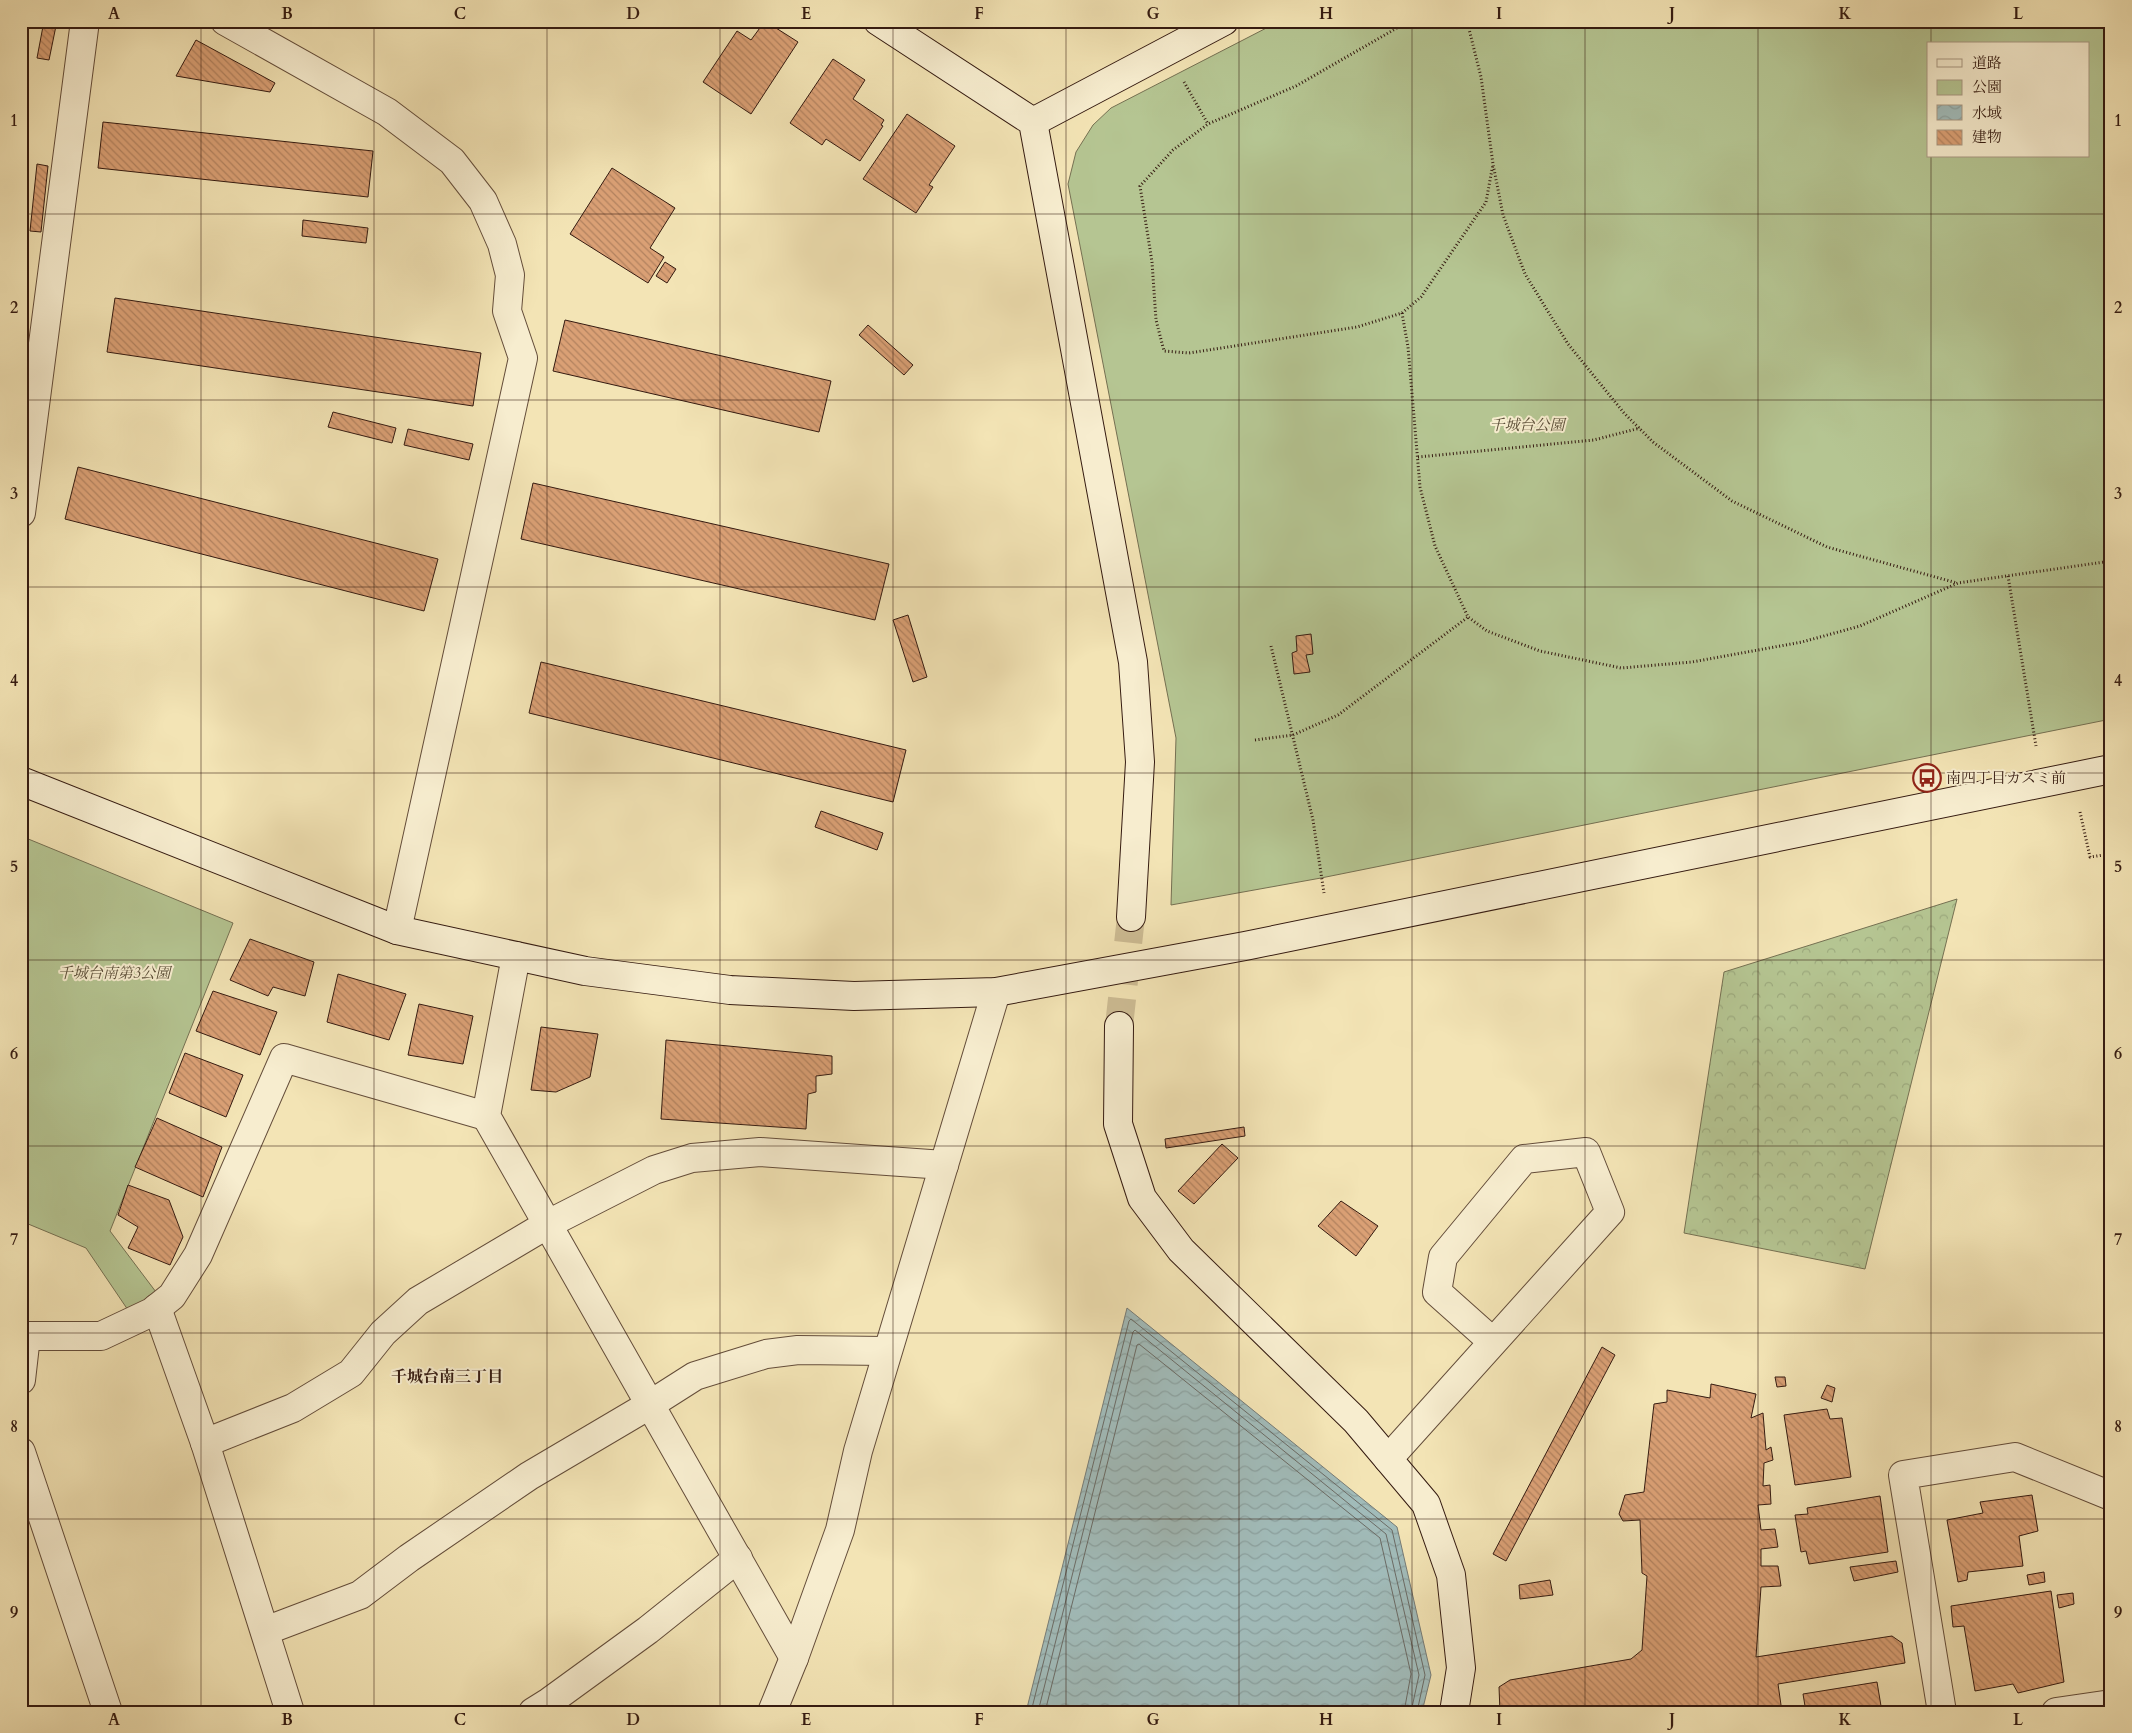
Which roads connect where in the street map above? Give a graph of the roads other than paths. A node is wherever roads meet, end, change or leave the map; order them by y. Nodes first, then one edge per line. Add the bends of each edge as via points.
1 (85, 21) edge
2 (225, 21) edge
3 (878, 21) edge
4 (1224, 21) edge
5 (1033, 122) junction
6 (22, 502) edge
7 (2111, 769) edge
8 (21, 781) edge
9 (1131, 917) tunnel mouth
10 (397, 930) junction
11 (516, 956) junction
12 (996, 992) junction
13 (1119, 1026) tunnel mouth
14 (486, 1116) junction
15 (944, 1165) junction
16 (548, 1224) junction
17 (157, 1308) junction
18 (24, 1336) edge
19 (1493, 1342) junction
20 (887, 1351) junction
21 (21, 1380) edge
22 (651, 1404) junction
23 (205, 1443) junction
24 (21, 1452) edge
25 (1388, 1459) junction
26 (2111, 1496) edge
27 (738, 1558) junction
28 (265, 1631) junction
29 (794, 1658) junction
30 (2111, 1704) edge
31 (284, 1710) edge
32 (108, 1712) edge
33 (533, 1712) edge
34 (772, 1712) edge
35 (1454, 1712) edge
36 (1942, 1712) edge
37 (2056, 1712) edge

1 - 6 street
2 - 10 street via 387,112 452,161 483,201 502,244 510,275 507,311 523,358
3 - 5 street
4 - 5 street
5 - 9 street via 1133,662 1140,762
7 - 12 street via 1245,946
8 - 10 street
10 - 11 street
11 - 12 street via 586,971 730,990 854,996
11 - 14 street
12 - 15 street
13 - 25 street via 1118,1124 1142,1198 1181,1250 1356,1421
14 - 16 street
14 - 17 street via 284,1058 198,1255 172,1296
15 - 16 street via 760,1152 692,1158 654,1170
15 - 20 street
16 - 22 street
16 - 23 street via 418,1301 383,1332 351,1373 294,1408
17 - 18 street via 101,1336
17 - 23 street
18 - 21 street
19 - 19 street via 1610,1212 1586,1152 1524,1158 1444,1257 1436,1292
19 - 25 street
20 - 22 street via 798,1350 766,1354 694,1376
20 - 29 street via 858,1451 840,1530
22 - 27 street
22 - 28 street via 529,1476 360,1595
23 - 28 street
24 - 32 street
25 - 35 street via 1426,1504 1451,1575 1461,1668
26 - 36 street via 2015,1457 1903,1475
27 - 29 street
27 - 33 street via 648,1630
28 - 31 street
29 - 34 street
30 - 37 street

